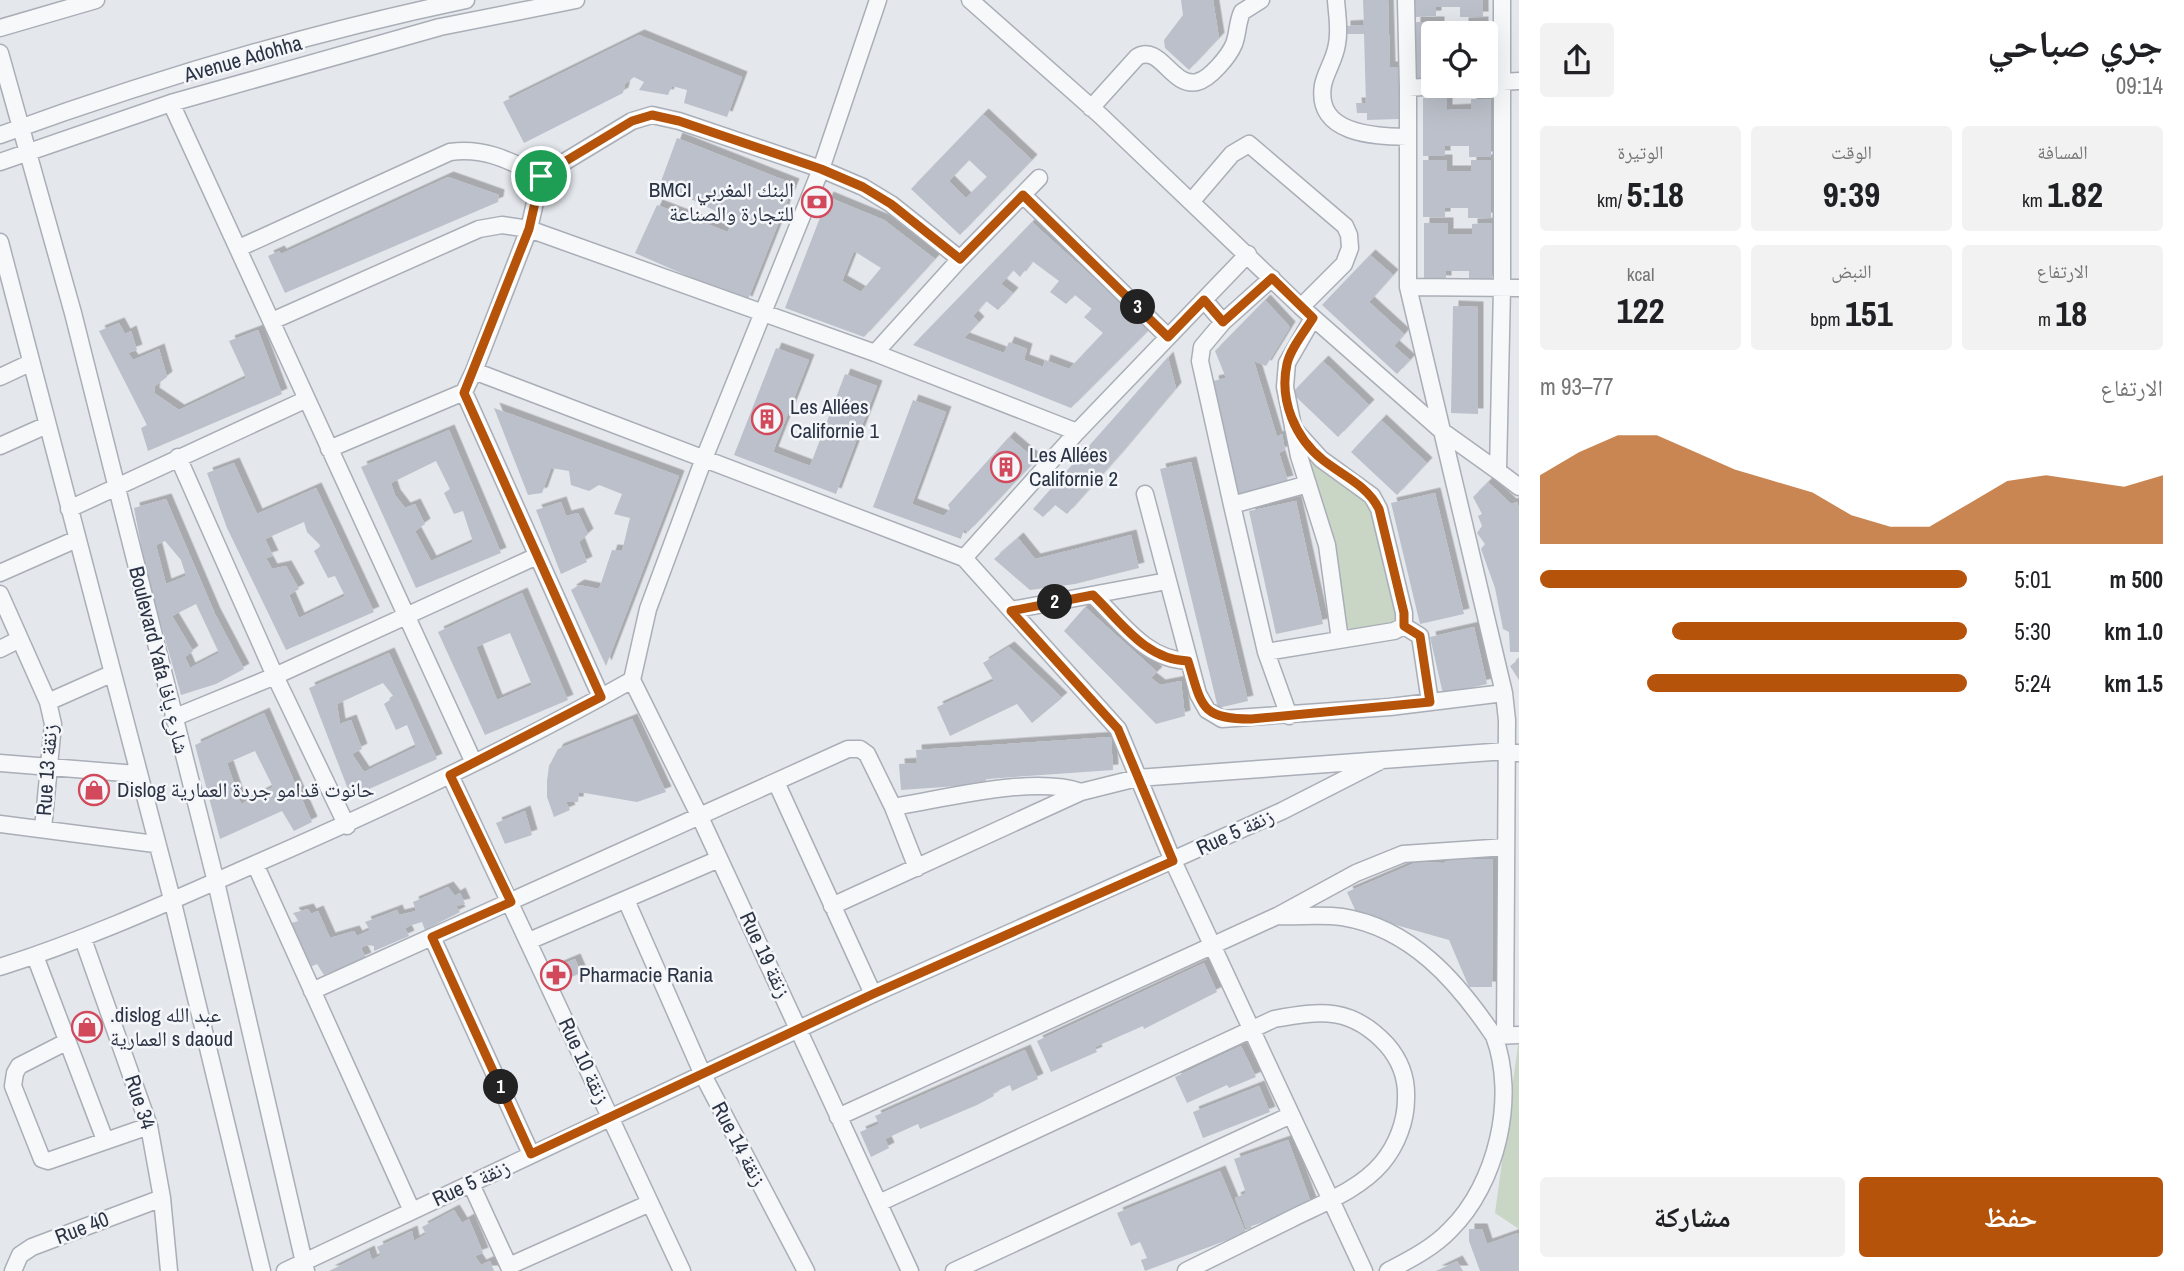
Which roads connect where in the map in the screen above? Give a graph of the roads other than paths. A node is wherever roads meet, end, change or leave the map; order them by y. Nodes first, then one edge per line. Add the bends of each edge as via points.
1 (96, 0) edge
2 (466, 0) edge
3 (576, 0) edge
4 (878, 0) edge
5 (970, 0) edge
6 (1261, 0) edge
7 (1336, 0) edge
8 (1406, 0) edge
9 (1502, 0) edge
10 (0, 28) edge
11 (1498, 41) edge
12 (0, 53) edge
13 (1519, 81) edge
14 (1498, 82) edge
15 (1421, 87) edge
16 (1408, 88) junction
17 (1495, 98) edge
18 (171, 103) junction
19 (1091, 108) junction
20 (22, 127) junction
21 (0, 135) edge
22 (1408, 137) junction
23 (28, 151) junction
24 (0, 162) edge
25 (821, 169) junction
26 (541, 176) junction
27 (1039, 178) dead end
28 (1023, 195) junction
29 (1191, 202) junction
30 (529, 229) junction
31 (0, 242) edge
32 (239, 248) junction
33 (1248, 254) junction
34 (960, 259) junction
35 (1272, 278) junction
36 (1408, 287) junction
37 (1502, 288) junction
38 (1519, 288) edge
39 (7, 299) edge
40 (1204, 300) junction
41 (1307, 312) junction
42 (762, 315) junction
43 (272, 321) junction
44 (1223, 322) junction
45 (1168, 337) junction
46 (875, 353) junction
47 (30, 363) junction
48 (474, 371) junction
49 (0, 377) edge
50 (464, 393) junction
51 (307, 399) junction
52 (47, 425) junction
53 (1293, 428) junction
54 (1442, 431) junction
55 (1077, 432) junction
56 (0, 446) edge
57 (329, 449) junction
58 (178, 457) junction
59 (704, 461) junction
60 (1498, 471) junction
61 (1308, 484) junction
62 (115, 486) junction
63 (1519, 487) edge
64 (1145, 494) dead end
65 (1232, 506) junction
66 (69, 509) junction
67 (77, 539) junction
68 (537, 556) junction
69 (964, 558) junction
70 (0, 573) edge
71 (1167, 581) junction
72 (0, 594) edge
73 (1093, 595) junction
74 (1011, 611) junction
75 (407, 614) junction
76 (1404, 626) junction
77 (19, 639) junction
78 (1340, 640) junction
79 (0, 649) edge
80 (1266, 652) junction
81 (1188, 661) junction
82 (111, 674) junction
83 (275, 676) junction
84 (632, 680) junction
85 (1504, 693) junction
86 (601, 697) junction
87 (48, 702) junction
88 (1430, 702) junction
89 (1289, 716) junction
90 (173, 718) junction
91 (1512, 752) edge
92 (1382, 760) junction
93 (0, 763) edge
94 (474, 763) junction
95 (51, 768) junction
96 (137, 774) junction
97 (450, 775) junction
98 (1137, 778) junction
99 (776, 782) junction
100 (1081, 792) junction
101 (893, 807) junction
102 (700, 817) junction
103 (0, 824) edge
104 (347, 826) junction
105 (43, 830) junction
106 (155, 844) junction
107 (1506, 847) junction
108 (719, 859) junction
109 (1173, 861) junction
110 (255, 864) junction
111 (917, 868) junction
112 (216, 881) junction
113 (626, 900) junction
114 (173, 902) junction
115 (511, 902) junction
116 (832, 906) junction
117 (1277, 916) junction
118 (432, 937) junction
119 (83, 939) junction
120 (529, 941) junction
121 (1212, 945) junction
122 (35, 956) junction
123 (0, 968) edge
124 (312, 991) junction
125 (873, 994) junction
126 (799, 1029) junction
127 (1253, 1029) junction
128 (1506, 1035) edge
129 (66, 1042) junction
130 (703, 1075) junction
131 (1291, 1115) junction
132 (838, 1117) junction
133 (611, 1119) junction
134 (149, 1126) junction
135 (105, 1140) junction
136 (531, 1154) junction
137 (471, 1184) junction
138 (162, 1198) junction
139 (1330, 1200) junction
140 (650, 1203) junction
141 (879, 1203) junction
142 (412, 1211) junction
143 (305, 1267) edge
144 (510, 1269) edge
145 (13, 1271) edge
146 (169, 1271) edge
147 (262, 1271) edge
148 (285, 1271) edge
149 (682, 1271) edge
150 (806, 1271) edge
151 (910, 1271) edge
152 (954, 1271) edge
153 (1186, 1271) edge
154 (1364, 1271) edge
155 (1388, 1271) edge

1 - 10 street
2 - 20 street, Avenue Adohha via 278,48
3 - 18 street via 440,27
4 - 25 street
5 - 19 street
6 - 19 street via 1242,12 1232,49 1202,80 1183,80 1144,53
7 - 22 street via 1338,42 1323,84 1326,109 1343,127 1358,134
8 - 16 street
9 - 11 street
12 - 20 street, Boulevard Yafa شارع يافا
13 - 14 street
15 - 16 street
16 - 22 street
17 - 37 street
18 - 23 street
18 - 32 street
19 - 29 street
20 - 21 street, Avenue Adohha
20 - 23 street, Boulevard Yafa شارع يافا
22 - 36 street
23 - 24 street
23 - 62 street, Boulevard Yafa شارع يافا
25 - 26 street via 652,115 632,121
25 - 34 street via 891,204
25 - 42 street
26 - 30 street
26 - 32 street via 494,154 468,149 450,152
27 - 28 street
28 - 34 street
28 - 45 street
29 - 33 street
29 - 41 street via 1232,153 1249,144 1345,226 1350,248 1344,264
30 - 42 street
30 - 43 street via 502,225 479,229
30 - 48 street
31 - 39 street
32 - 43 street
33 - 35 street
33 - 40 street
34 - 46 street
35 - 41 street
35 - 44 street
36 - 37 street
36 - 54 street
37 - 38 street
37 - 60 street
39 - 47 street
40 - 44 street
40 - 45 street
41 - 53 street via 1287,363 1285,387
41 - 54 street
42 - 46 street
42 - 59 street
43 - 51 street
44 - 65 street via 1202,347 1200,361
45 - 55 street
46 - 55 street
47 - 49 street
47 - 52 street
48 - 50 street
48 - 59 street
50 - 57 street
50 - 68 street
51 - 57 street
51 - 58 street
52 - 56 street
52 - 66 street
53 - 61 street
53 - 76 street via 1321,459 1372,496 1379,509
54 - 60 street
54 - 85 street
55 - 69 street
57 - 75 street
58 - 62 street
58 - 83 street
59 - 69 street
59 - 84 street via 648,609
60 - 63 street
61 - 65 street
61 - 78 street via 1327,545
62 - 66 street
62 - 90 street, Boulevard Yafa شارع يافا
64 - 71 street
65 - 80 street
66 - 67 street
67 - 70 street
67 - 82 street
68 - 75 street
68 - 86 street
69 - 74 street
71 - 73 street
71 - 81 street
72 - 77 street, Rue 13 زنقة
73 - 74 street
73 - 81 street via 1152,653 1168,661
74 - 98 street via 1118,729
75 - 83 street
75 - 94 street
76 - 78 street
76 - 88 street via 1420,636
77 - 79 street
77 - 87 street, Rue 13 زنقة
78 - 80 street
80 - 89 street
81 - 89 street via 1207,710 1222,719
82 - 87 street
82 - 96 street
83 - 90 street
83 - 104 street
84 - 86 street
84 - 102 street, Rue 19 زنقة
85 - 88 street
85 - 91 street
86 - 94 street
87 - 95 street, Rue 13 زنقة via 53,724
88 - 89 street
90 - 112 street, Boulevard Yafa شارع يافا
91 - 92 street
91 - 107 street
92 - 98 street
92 - 109 street, Rue 5 زنقة
93 - 95 street
94 - 97 street
95 - 96 street
95 - 105 street, Rue 13 زنقة
96 - 106 street
97 - 104 street
97 - 115 street, Rue 10 زنقة
98 - 100 street
98 - 109 street
99 - 101 street via 848,749 860,749 867,754
99 - 102 street
99 - 116 street
100 - 101 street via 1062,786 1027,786
100 - 111 street
101 - 111 street
102 - 108 street, Rue 19 زنقة
102 - 115 street
103 - 105 street
104 - 110 street
105 - 106 street
106 - 114 street
107 - 117 street via 1402,854
107 - 128 street
108 - 113 street
108 - 126 street, Rue 19 زنقة
109 - 121 street
109 - 125 street, Rue 5 زنقة
110 - 112 street
110 - 124 street
111 - 116 street
112 - 114 street
112 - 143 street, Boulevard Yafa شارع يافا
113 - 120 street
113 - 130 street, Rue 14 زنقة
114 - 119 street
114 - 147 street
115 - 118 street
115 - 120 street, Rue 10 زنقة
116 - 125 street
117 - 121 street
117 - 128 street via 1342,917 1398,937 1440,968
118 - 124 street
118 - 136 street
119 - 122 street
119 - 134 street, Rue 34
120 - 133 street, Rue 10 زنقة
121 - 127 street
121 - 132 street
122 - 123 street
122 - 129 street
124 - 142 street
125 - 126 street, Rue 5 زنقة
126 - 130 street, Rue 5 زنقة
126 - 132 street, Rue 19 زنقة
127 - 131 street
127 - 139 street via 1275,1019 1338,1013 1376,1034 1403,1070 1406,1112 1391,1150 1358,1184
127 - 141 street
128 - 155 street via 1501,1119 1481,1185 1451,1230
129 - 135 street
129 - 135 street via 19,1066 15,1073 13,1086 38,1154 48,1161
130 - 133 street, Rue 5 زنقة
130 - 150 street, Rue 14 زنقة
131 - 139 street
131 - 152 street
132 - 141 street, Rue 19 زنقة
133 - 136 street, Rue 5 زنقة
133 - 140 street, Rue 10 زنقة
134 - 135 street
134 - 138 street, Rue 34
136 - 137 street, Rue 5 زنقة
137 - 142 street, Rue 5 زنقة
137 - 144 street
138 - 145 street, Rue 40 via 32,1247 20,1255
138 - 146 street, Rue 34
139 - 153 street
139 - 154 street
140 - 144 street
140 - 149 street, Rue 10 زنقة
141 - 151 street, Rue 19 زنقة
142 - 143 street, Rue 5 زنقة
143 - 148 street, Rue 5 زنقة

